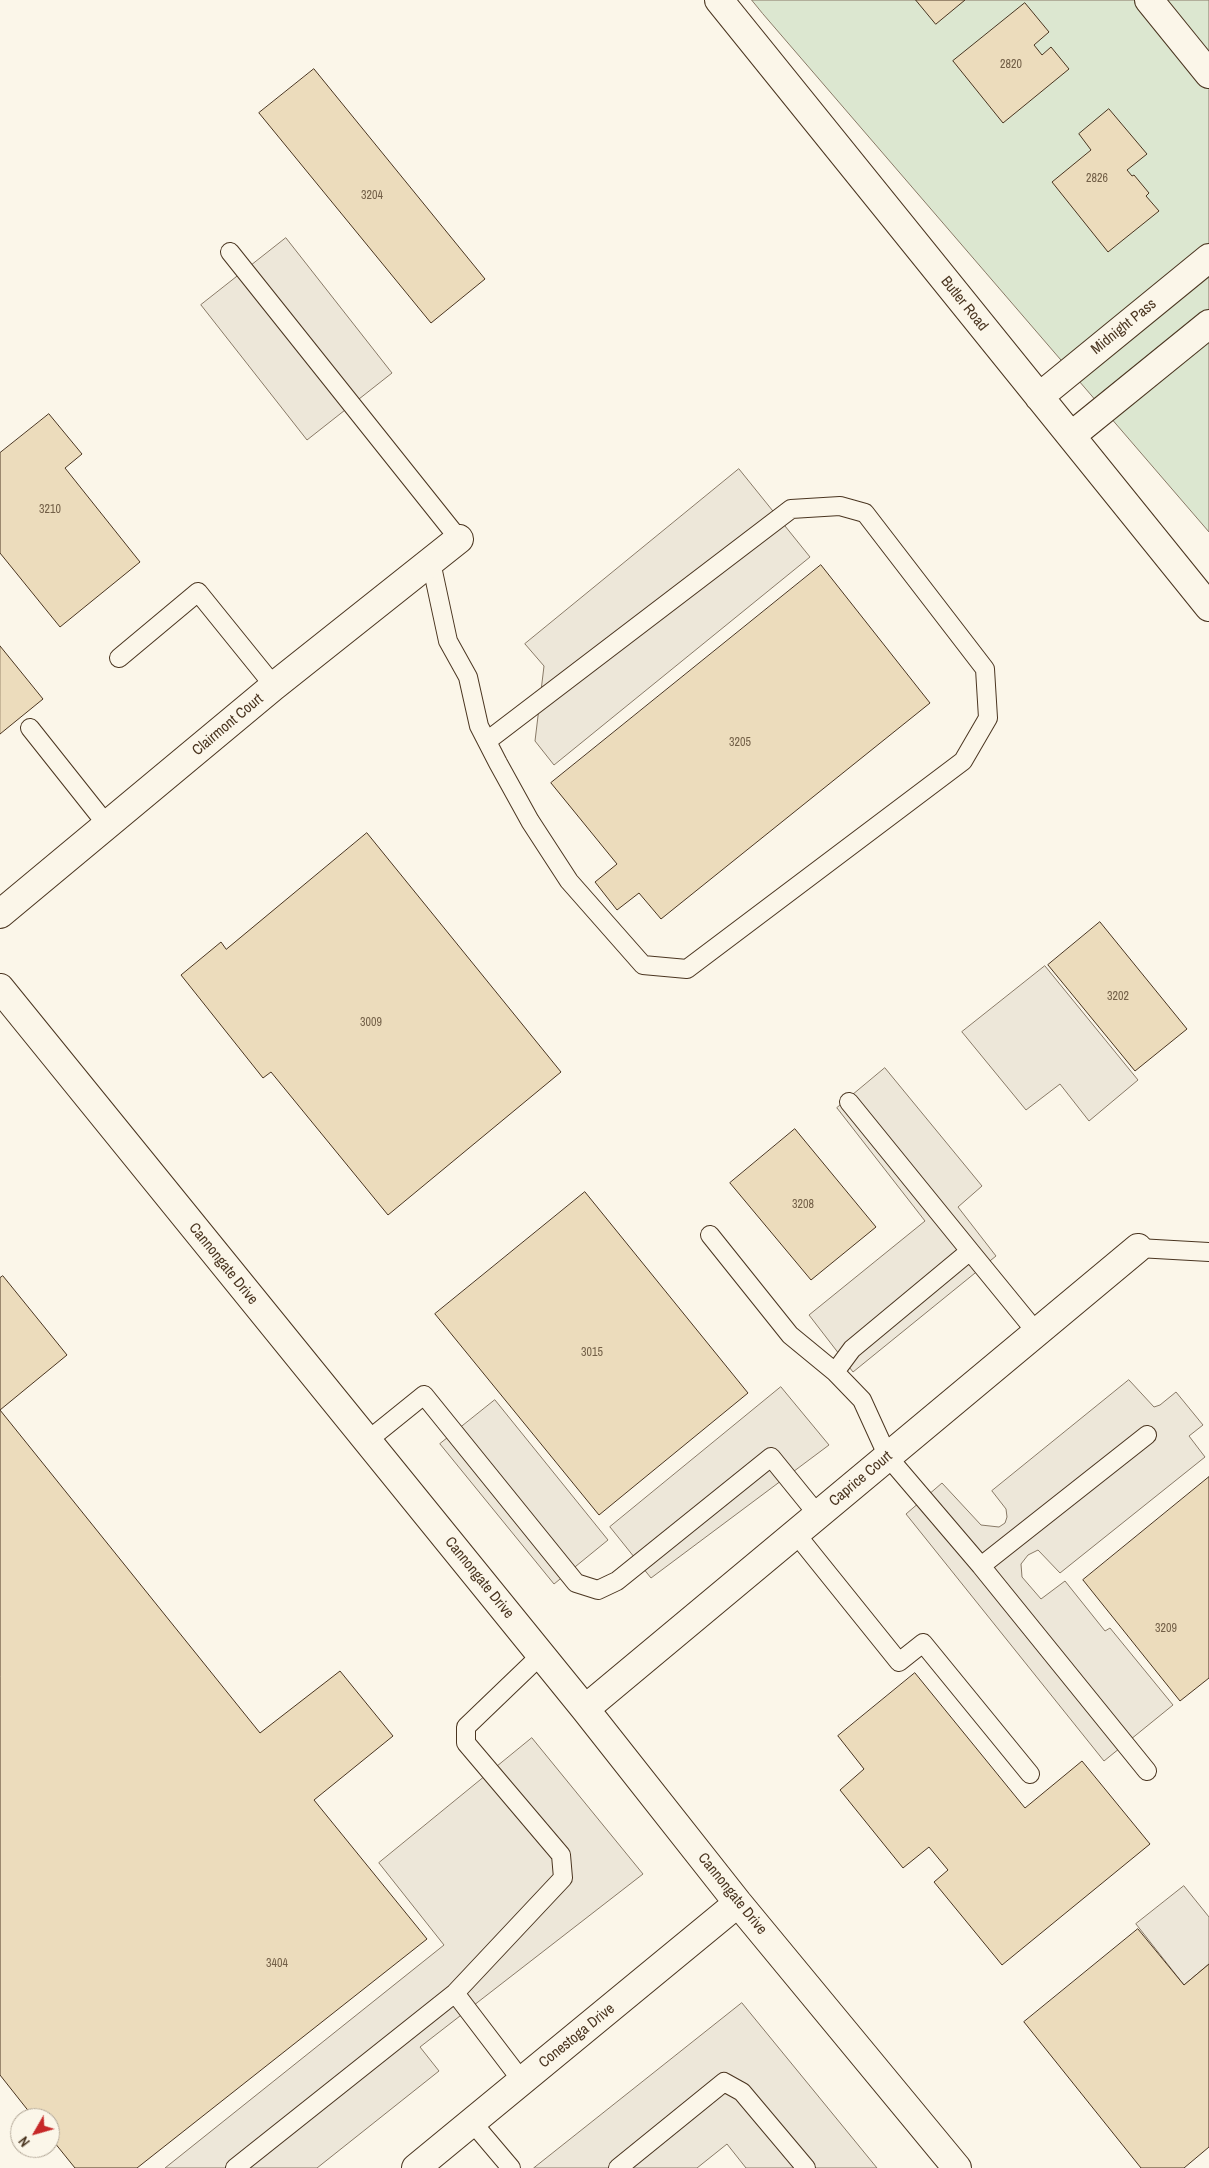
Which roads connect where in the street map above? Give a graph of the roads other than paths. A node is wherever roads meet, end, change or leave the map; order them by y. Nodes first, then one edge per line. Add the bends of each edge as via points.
1 (720, 0) edge
2 (1149, 0) edge
3 (1209, 74) edge
4 (230, 252) dead end
5 (1209, 258) edge
6 (1209, 324) edge
7 (1039, 396) junction
8 (1071, 436) junction
9 (459, 539) joint
10 (431, 562) junction
11 (1209, 607) edge
12 (119, 658) dead end
13 (274, 686) junction
14 (30, 728) dead end
15 (487, 741) junction
16 (107, 825) junction
17 (0, 914) edge
18 (0, 988) edge
19 (849, 1102) dead end
20 (710, 1235) dead end
21 (1138, 1248) joint
22 (970, 1251) junction
23 (1209, 1252) edge
24 (1036, 1333) junction
25 (835, 1372) junction
26 (1147, 1435) dead end
27 (367, 1441) junction
28 (888, 1457) junction
29 (818, 1515) junction
30 (796, 1534) junction
31 (981, 1566) junction
32 (541, 1655) junction
33 (585, 1709) junction
34 (1147, 1771) dead end
35 (1030, 1774) dead end
36 (738, 1903) junction
37 (455, 1993) junction
38 (522, 2080) junction
39 (472, 2122) junction
40 (236, 2168) edge
41 (416, 2168) edge
42 (511, 2168) edge
43 (618, 2168) edge
44 (806, 2168) edge
45 (957, 2168) edge

1 - 7 street, Butler Road
2 - 3 street
4 - 9 lane
5 - 7 street, Midnight Pass
6 - 8 street
7 - 8 street, Butler Road
8 - 11 street, Butler Road
9 - 10 street, Clairmont Court
10 - 13 street, Clairmont Court
10 - 15 lane via 448,641 468,677 479,726
12 - 13 lane via 198,592
13 - 16 street, Clairmont Court
14 - 16 lane
15 - 15 lane via 530,820 569,881 618,937 643,965 687,969 963,761 988,718 985,668 865,513 840,506 791,509
16 - 17 street, Clairmont Court
18 - 27 street, Cannongate Drive
19 - 22 lane
20 - 25 lane via 790,1335
21 - 23 lane
21 - 24 street, Caprice Court
22 - 24 lane
22 - 25 lane via 852,1349
24 - 28 street, Caprice Court
25 - 28 lane via 862,1400
26 - 31 lane
27 - 29 lane via 424,1395 576,1583 598,1590 617,1581 771,1457
27 - 32 street, Cannongate Drive
28 - 29 street, Caprice Court
28 - 31 lane
29 - 30 street, Caprice Court
30 - 33 street, Caprice Court
30 - 35 lane via 899,1662 923,1643
31 - 34 lane
32 - 33 street, Cannongate Drive
32 - 37 lane via 466,1727 466,1743 561,1855 563,1878
33 - 36 street, Cannongate Drive
36 - 38 street, Conestoga Drive
36 - 45 street, Cannongate Drive
37 - 38 lane
37 - 40 lane
38 - 39 street, Conestoga Drive
39 - 41 street, Conestoga Drive
39 - 42 lane
43 - 44 lane via 724,2082 742,2092

